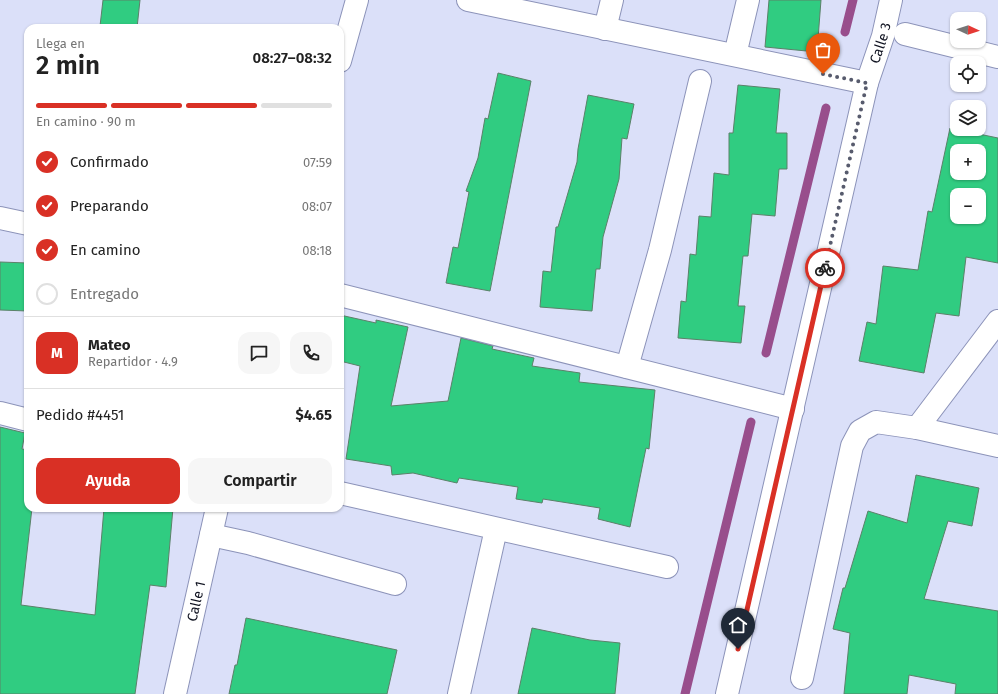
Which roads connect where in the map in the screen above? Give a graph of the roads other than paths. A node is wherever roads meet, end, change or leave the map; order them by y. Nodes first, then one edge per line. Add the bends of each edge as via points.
1 (357, 0) edge
2 (612, 0) edge
3 (748, 0) edge
4 (891, 0) edge
5 (477, 1) edge
6 (605, 29) junction
7 (905, 34) dead end
8 (344, 47) edge
9 (735, 55) junction
10 (998, 57) edge
11 (700, 81) dead end
12 (867, 83) junction
13 (0, 218) edge
14 (24, 223) edge
15 (344, 296) edge
16 (998, 321) edge
17 (627, 367) junction
18 (792, 409) junction
19 (0, 413) edge
20 (24, 419) edge
21 (917, 428) junction
22 (998, 446) edge
23 (344, 494) edge
24 (216, 512) edge
25 (496, 528) junction
26 (211, 534) junction
27 (667, 567) dead end
28 (395, 584) dead end
29 (802, 678) dead end
30 (175, 694) edge
31 (458, 694) edge
32 (727, 694) edge

1 - 8 street
2 - 6 street
3 - 9 street
4 - 12 street, Calle 3 via 883,36
5 - 6 street
6 - 9 street
7 - 10 street
9 - 12 street
11 - 17 street via 660,250
12 - 18 street, Calle 3
13 - 14 street
15 - 17 street
16 - 21 street
17 - 18 street
18 - 32 street, Calle 3
19 - 20 street
21 - 22 street
21 - 29 street via 876,422 860,431 852,446
23 - 25 street
24 - 26 street, Calle 1
25 - 27 street
25 - 31 street
26 - 28 street
26 - 30 street, Calle 1

